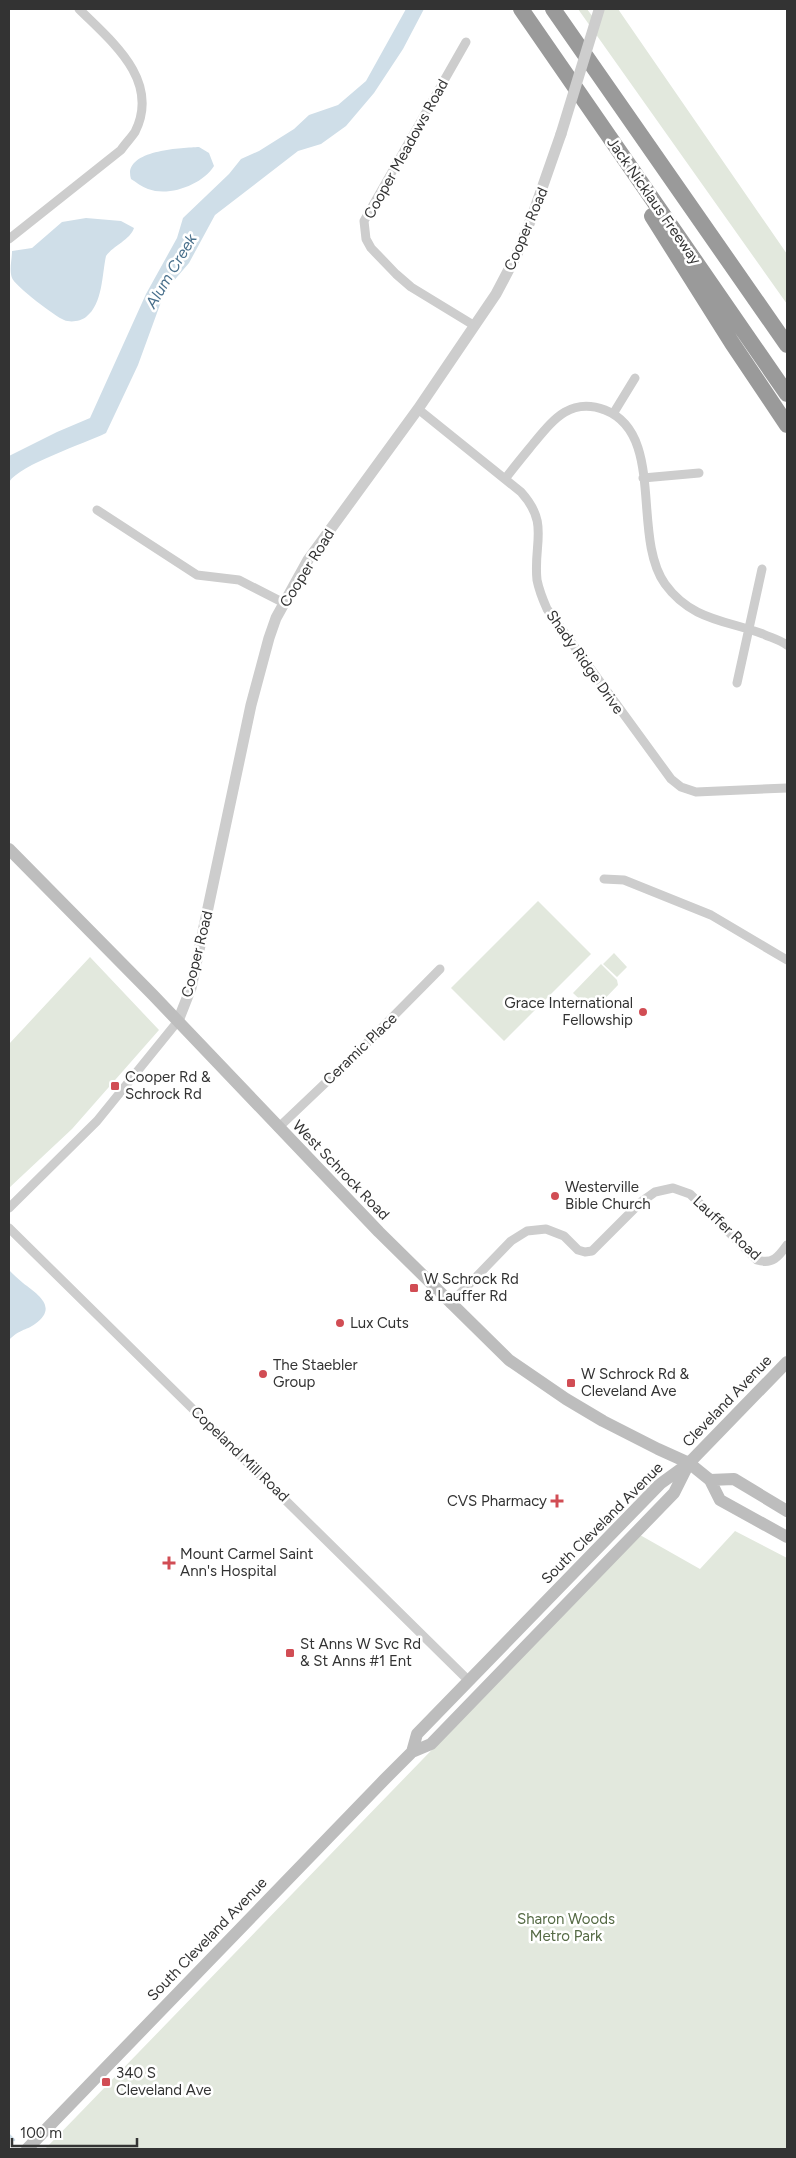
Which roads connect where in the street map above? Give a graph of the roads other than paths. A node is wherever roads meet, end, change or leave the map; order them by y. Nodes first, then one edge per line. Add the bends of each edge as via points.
1 (79, 9) edge
2 (520, 9) edge
3 (553, 9) edge
4 (599, 9) edge
5 (466, 42) dead end
6 (600, 125) junction
7 (9, 239) edge
8 (716, 243) junction
9 (475, 326) junction
10 (787, 332) edge
11 (787, 345) edge
12 (635, 378) dead end
13 (787, 394) edge
14 (418, 409) junction
15 (613, 414) junction
16 (787, 425) edge
17 (699, 473) dead end
18 (643, 478) junction
19 (505, 479) junction
20 (97, 510) dead end
21 (762, 569) dead end
22 (284, 603) junction
23 (749, 629) junction
24 (787, 645) edge
25 (737, 683) dead end
26 (786, 789) edge
27 (9, 849) edge
28 (604, 879) dead end
29 (787, 960) edge
30 (440, 969) dead end
31 (178, 1021) junction
32 (278, 1128) junction
33 (9, 1208) edge
34 (9, 1228) edge
35 (787, 1245) edge
36 (450, 1304) junction
37 (787, 1362) edge
38 (689, 1463) junction
39 (710, 1480) junction
40 (787, 1511) edge
41 (787, 1537) edge
42 (469, 1681) junction
43 (412, 1752) junction
44 (27, 2149) edge

1 - 7 street via 132,67 139,80 142,109 135,131 121,150
2 - 6 highway, Jack Nicklaus Freeway
3 - 8 highway, Jack Nicklaus Freeway
4 - 9 street, Cooper Road, bridge via 547,181 517,254
5 - 9 street, Cooper Meadows Road via 364,221 366,239 389,266 411,286
6 - 13 highway, Jack Nicklaus Freeway
6 - 16 highway via 701,295
8 - 10 highway
8 - 11 highway, Jack Nicklaus Freeway
9 - 14 street, Cooper Road
12 - 15 street
14 - 19 street, Shady Ridge Drive
14 - 22 street, Cooper Road via 308,560
15 - 18 street via 634,436
15 - 19 street via 587,406 565,412 554,419
17 - 18 street
18 - 23 street via 652,558 665,585 698,614
19 - 26 street, Shady Ridge Drive via 534,508 539,529 537,579 547,609 666,775 681,787 696,792
20 - 22 street via 197,575 239,580
21 - 23 street
22 - 31 street, Cooper Road via 269,638 257,680 191,988
23 - 24 street
23 - 25 street
27 - 31 main road, West Schrock Road
28 - 29 street via 624,880 711,916
30 - 32 street, Ceramic Place
31 - 32 main road, West Schrock Road
31 - 33 street, Cooper Road via 97,1122
32 - 36 main road, West Schrock Road
34 - 42 street, Copeland Mill Road
35 - 36 street, Lauffer Road via 772,1261 758,1260 690,1194 673,1188 655,1192 641,1202 592,1251 578,1250 564,1236 546,1229 527,1231 511,1241
36 - 38 main road, West Schrock Road via 509,1360 566,1399
37 - 38 main road, Cleveland Avenue
38 - 39 main road, West Schrock Road
38 - 42 main road, South Cleveland Avenue via 660,1484
38 - 43 main road, South Cleveland Avenue via 674,1493 431,1744
39 - 40 main road via 734,1478
39 - 41 main road via 720,1500
42 - 43 main road, South Cleveland Avenue via 417,1734
43 - 44 main road, South Cleveland Avenue

